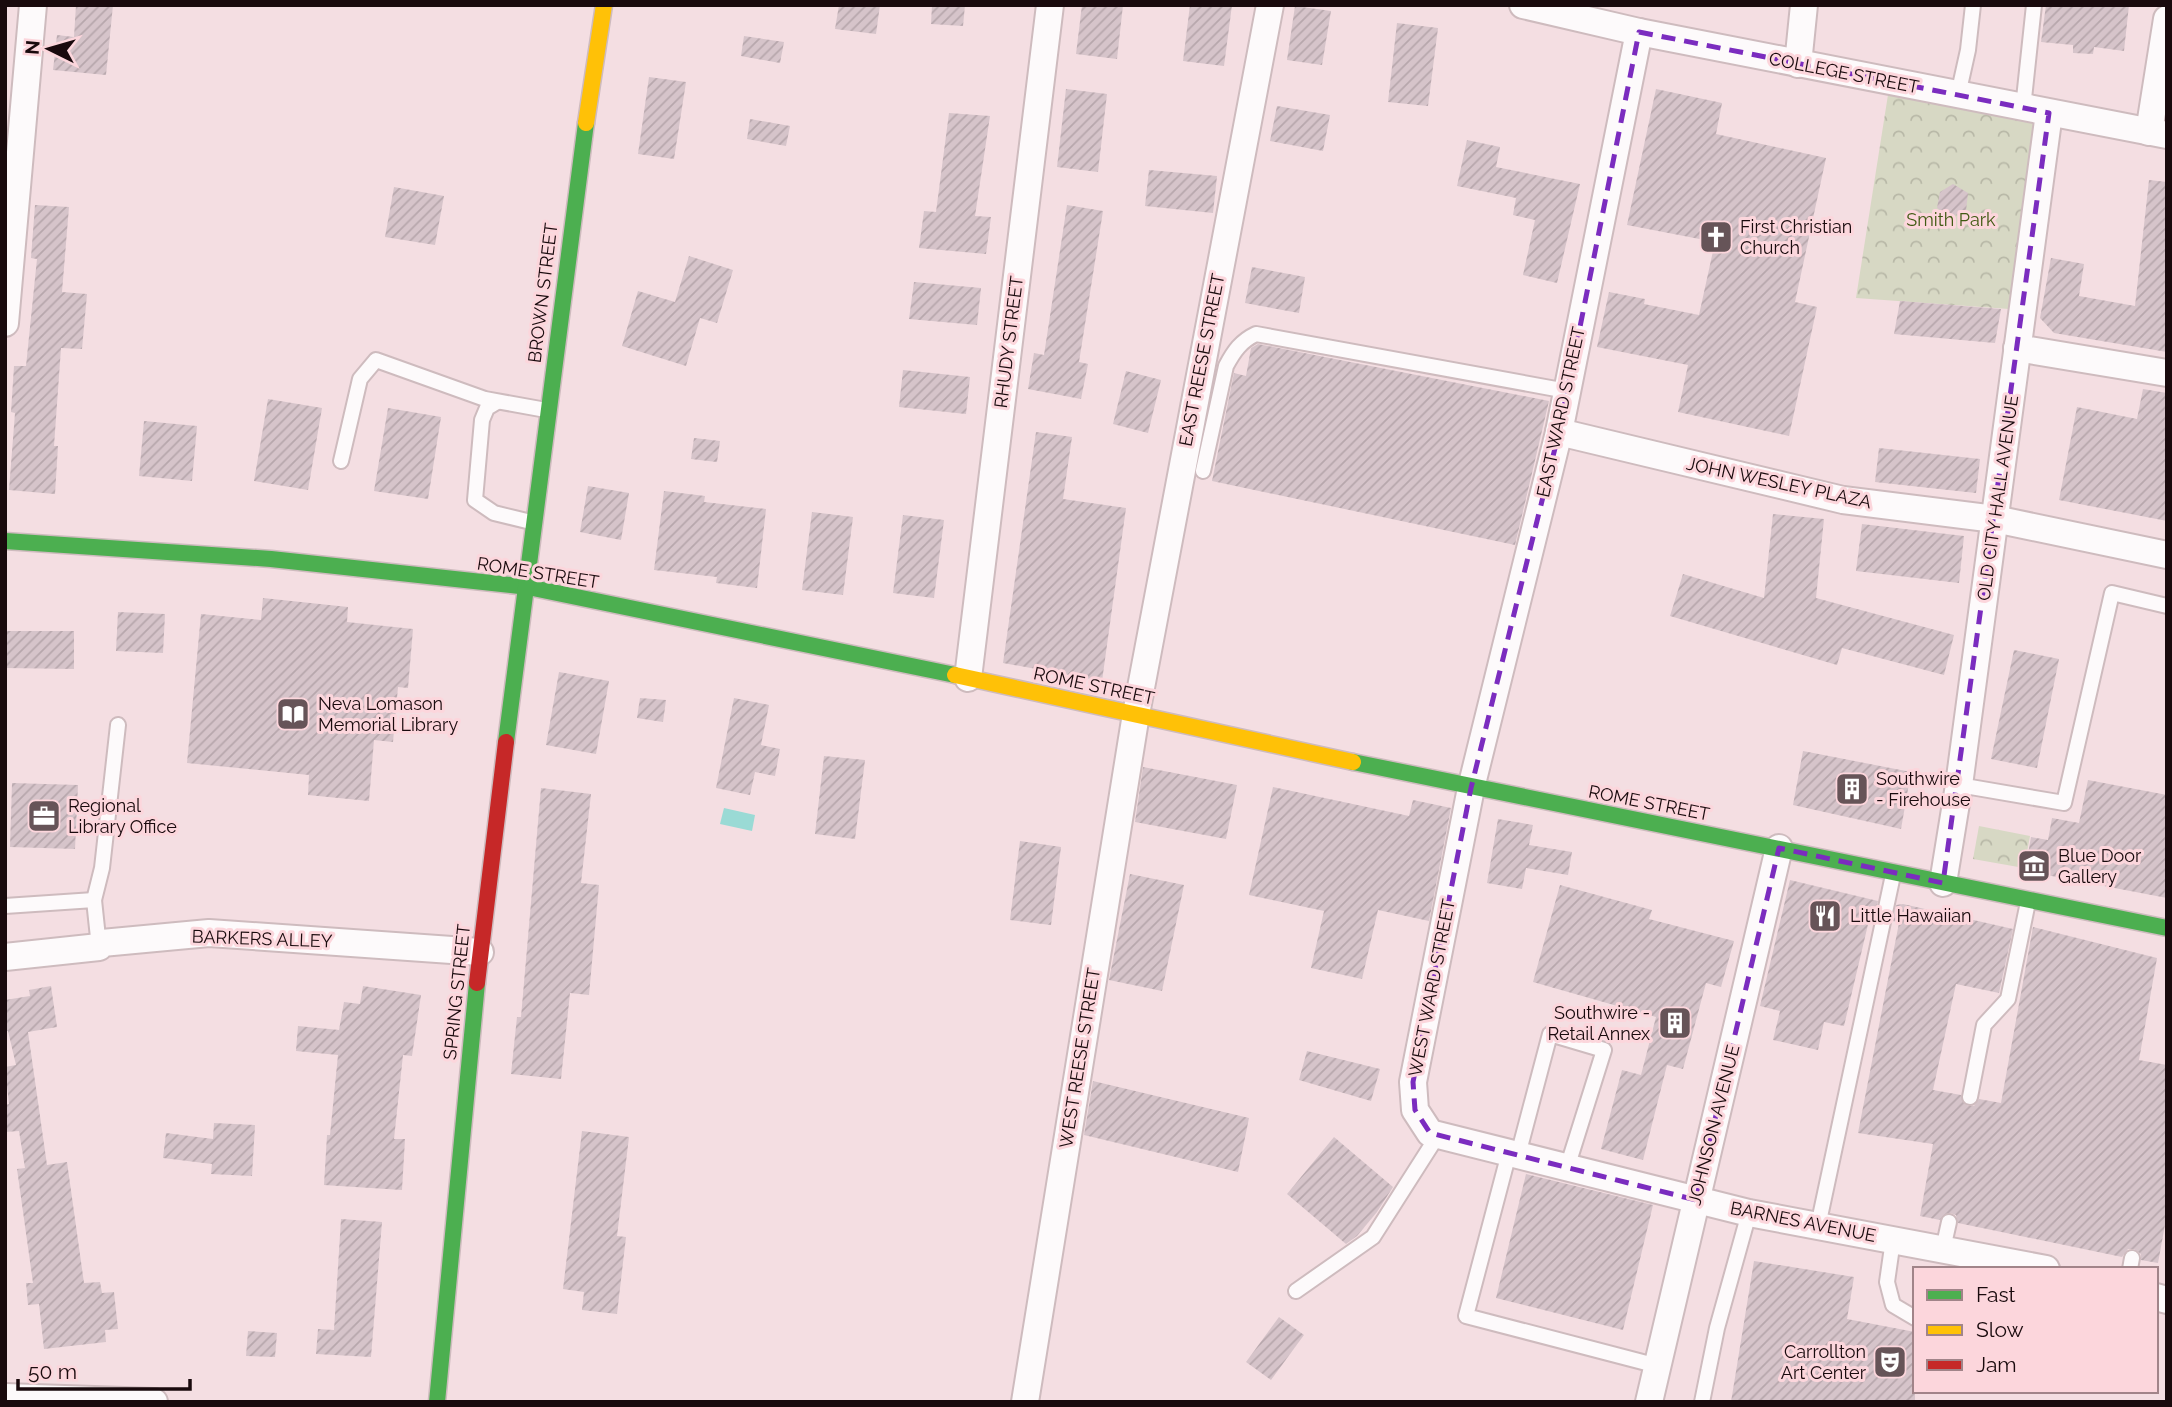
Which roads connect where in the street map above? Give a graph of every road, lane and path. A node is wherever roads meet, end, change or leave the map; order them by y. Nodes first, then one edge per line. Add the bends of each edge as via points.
1 (33, 5) edge
2 (604, 5) edge
3 (1050, 5) edge
4 (1270, 5) edge
5 (1523, 5) edge
6 (1804, 5) edge
7 (1973, 5) edge
8 (2034, 5) edge
9 (1601, 14) edge
10 (2167, 19) edge
11 (1639, 32) junction
12 (1798, 64) junction
13 (1958, 95) junction
14 (2022, 108) junction
15 (2049, 113) junction
16 (2158, 134) edge
17 (5, 323) edge
18 (2018, 348) junction
19 (2167, 373) edge
20 (1567, 391) junction
21 (497, 402) junction
22 (548, 411) junction
23 (1559, 432) junction
24 (341, 461) dead end
25 (1203, 471) dead end
26 (1995, 519) junction
27 (536, 523) junction
28 (5, 541) edge
29 (2167, 555) edge
30 (528, 587) junction
31 (2167, 606) edge
32 (968, 678) junction
33 (1136, 715) junction
34 (118, 725) dead end
35 (1959, 785) junction
36 (1471, 788) junction
37 (1779, 848) junction
38 (1894, 872) junction
39 (1942, 883) junction
40 (94, 900) junction
41 (2028, 901) junction
42 (5, 906) edge
43 (2167, 928) edge
44 (99, 947) junction
45 (480, 952) junction
46 (5, 957) edge
47 (1970, 1097) dead end
48 (1438, 1135) junction
49 (1513, 1154) junction
50 (1564, 1167) junction
51 (1696, 1200) junction
52 (1749, 1213) junction
53 (1949, 1222) dead end
54 (1818, 1226) junction
55 (1893, 1240) junction
56 (1943, 1250) junction
57 (2016, 1266) edge
58 (1296, 1292) dead end
59 (1913, 1317) edge
60 (1658, 1366) junction
61 (5, 1397) edge
62 (154, 1402) edge
63 (437, 1402) edge
64 (1025, 1402) edge
65 (1649, 1402) edge
66 (1702, 1402) edge

1 - 17 street
2 - 22 street, BROWN STREET
3 - 32 street, RHUDY STREET
4 - 33 street, EAST REESE STREET
5 - 9 street, COLLEGE STREET
6 - 12 street
7 - 13 lane
8 - 14 lane
9 - 11 street, COLLEGE STREET
10 - 16 street
11 - 12 street, COLLEGE STREET
11 - 20 street, EAST WARD STREET
12 - 13 street, COLLEGE STREET
13 - 14 street, COLLEGE STREET
14 - 15 street, COLLEGE STREET
15 - 16 street, COLLEGE STREET
15 - 18 street, OLD CITY HALL AVENUE
18 - 19 street
18 - 26 street, OLD CITY HALL AVENUE
20 - 23 street, EAST WARD STREET
20 - 25 lane via 1256,334 1245,339 1226,366
21 - 22 lane
21 - 24 lane via 376,360 360,379
21 - 27 lane via 487,408 482,420 475,500 494,513
22 - 27 street, BROWN STREET
23 - 26 street, JOHN WESLEY PLAZA via 1843,500
23 - 36 street, EAST WARD STREET
26 - 29 street, JOHN WESLEY PLAZA
26 - 35 street, OLD CITY HALL AVENUE
27 - 30 street, BROWN STREET
28 - 30 street, ROME STREET via 271,559
30 - 32 street, ROME STREET
30 - 45 street, SPRING STREET
31 - 35 lane via 2112,593 2064,803
32 - 33 street, ROME STREET
33 - 36 street, ROME STREET
33 - 64 street, WEST REESE STREET
34 - 40 lane via 102,868
35 - 39 street, OLD CITY HALL AVENUE
36 - 37 street, ROME STREET
36 - 48 street, WEST WARD STREET via 1413,1082 1415,1110 1430,1133
37 - 38 street, ROME STREET
37 - 51 street, JOHNSON AVENUE
38 - 39 street, ROME STREET
38 - 54 lane
39 - 41 street, ROME STREET
40 - 42 lane
40 - 44 lane
41 - 43 street, ROME STREET
41 - 47 lane via 2008,999 1984,1025
44 - 45 street, BARKERS ALLEY via 102,943 209,933
44 - 46 street, BARKERS ALLEY
45 - 63 street, SPRING STREET
48 - 49 street
48 - 58 lane via 1373,1237
49 - 50 street
49 - 50 lane via 1550,1034 1604,1050
49 - 60 lane via 1466,1316
50 - 51 street, BARNES AVENUE
51 - 52 street, BARNES AVENUE
51 - 60 street, JOHNSON AVENUE
52 - 54 street, BARNES AVENUE
52 - 66 lane
53 - 56 lane
54 - 55 street, BARNES AVENUE
55 - 56 street, BARNES AVENUE
55 - 59 lane via 1887,1282 1893,1305
56 - 57 street, BARNES AVENUE
60 - 65 street, JOHNSON AVENUE
61 - 62 street

